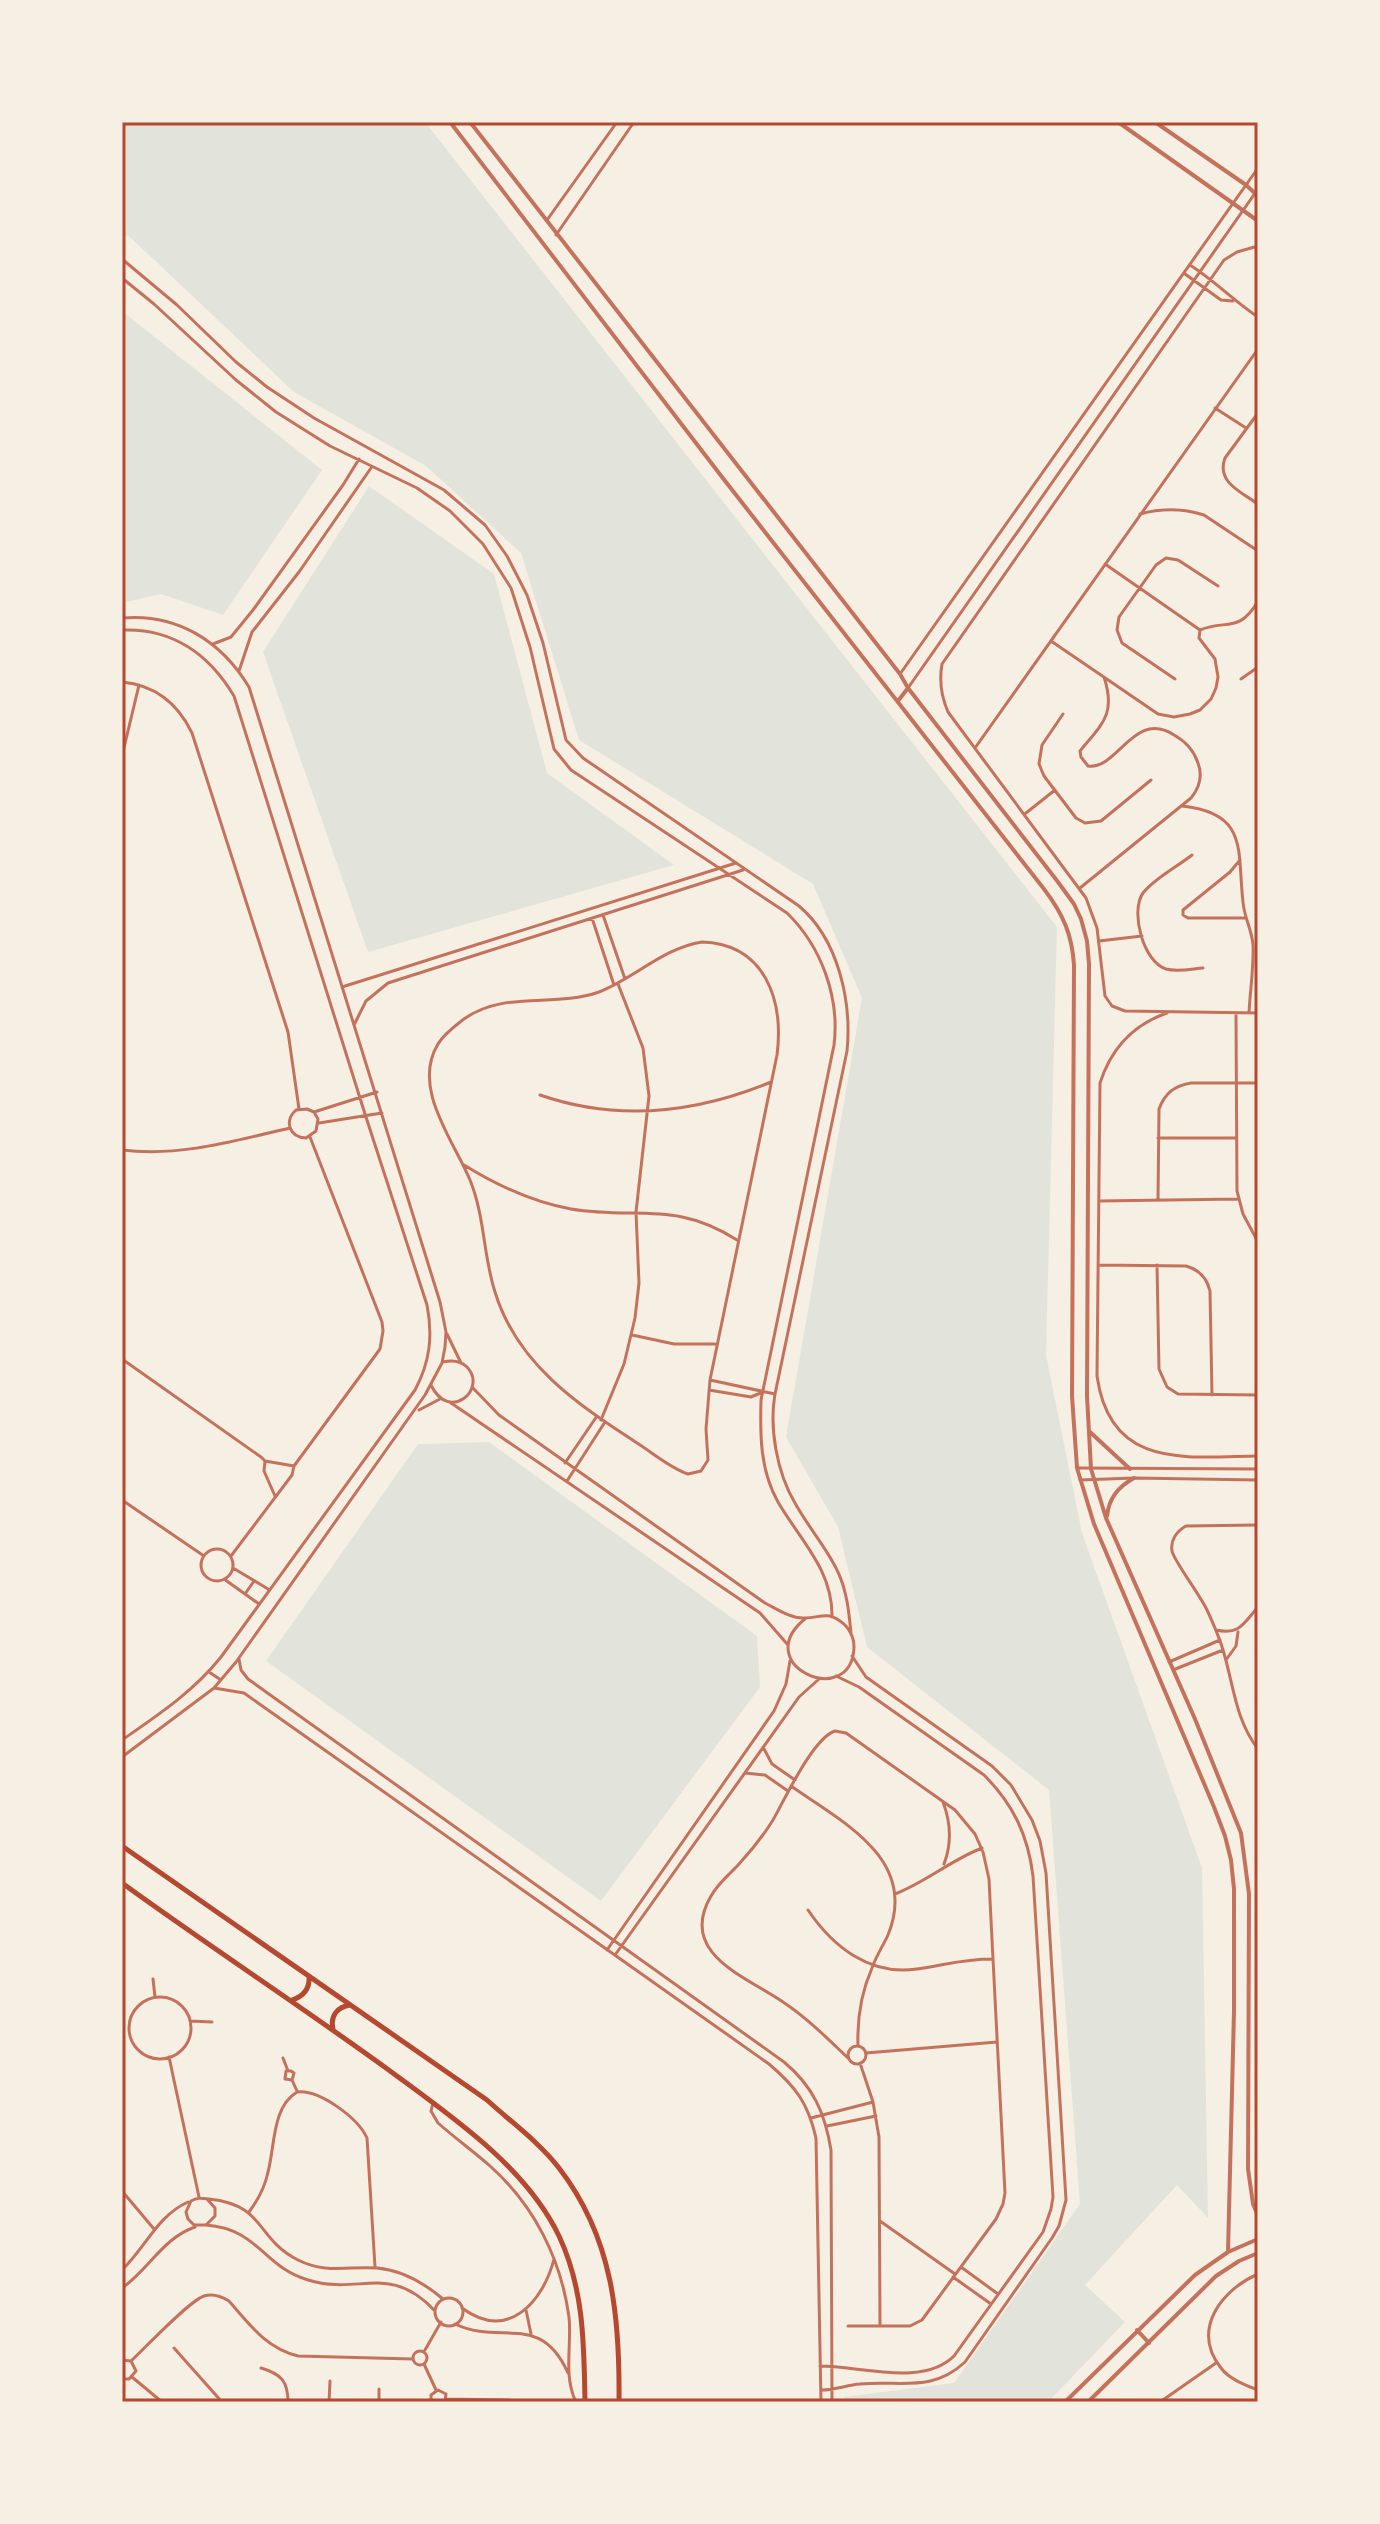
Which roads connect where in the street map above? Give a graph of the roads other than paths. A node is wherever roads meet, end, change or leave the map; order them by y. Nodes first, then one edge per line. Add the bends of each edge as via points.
1 (450, 122) edge
2 (470, 122) edge
3 (617, 122) edge
4 (634, 122) edge
5 (1118, 122) edge
6 (1155, 122) edge
7 (1258, 168) edge
8 (1246, 185) junction
9 (1257, 193) edge
10 (1234, 203) junction
11 (1243, 211) junction
12 (546, 221) junction
13 (1258, 221) edge
14 (556, 235) junction
15 (1258, 246) edge
16 (122, 259) edge
17 (1190, 265) junction
18 (1200, 272) junction
19 (1184, 274) junction
20 (122, 278) edge
21 (1210, 279) junction
22 (1193, 281) junction
23 (1204, 288) junction
24 (1233, 301) junction
25 (1258, 317) edge
26 (1258, 349) edge
27 (1215, 408) junction
28 (1258, 413) edge
29 (1246, 428) junction
30 (359, 459) junction
31 (371, 467) junction
32 (1258, 504) edge
33 (1140, 514) junction
34 (1256, 550) edge
35 (1258, 559) edge
36 (1105, 564) junction
37 (1218, 586) dead end
38 (1141, 589) junction
39 (1258, 601) edge
40 (122, 618) edge
41 (122, 630) edge
42 (1200, 630) junction
43 (1051, 641) junction
44 (213, 644) junction
45 (1258, 667) edge
46 (239, 671) junction
47 (900, 674) junction
48 (1104, 677) junction
49 (1175, 679) dead end
50 (1241, 679) dead end
51 (122, 682) edge
52 (139, 685) junction
53 (908, 688) junction
54 (898, 701) junction
55 (1063, 714) dead end
56 (975, 748) junction
57 (122, 756) edge
58 (1151, 780) dead end
59 (1055, 790) junction
60 (1181, 806) junction
61 (1025, 814) junction
62 (1192, 855) dead end
63 (1240, 860) junction
64 (736, 863) junction
65 (719, 868) junction
66 (745, 870) junction
67 (729, 874) junction
68 (1080, 888) junction
69 (603, 914) junction
70 (592, 918) junction
71 (1247, 918) junction
72 (1142, 936) junction
73 (1099, 941) junction
74 (1203, 968) dead end
75 (625, 979) junction
76 (616, 984) junction
77 (342, 987) junction
78 (1170, 1012) junction
79 (1236, 1013) junction
80 (1249, 1013) junction
81 (1258, 1013) edge
82 (354, 1025) junction
83 (771, 1082) junction
84 (1236, 1083) junction
85 (1258, 1083) edge
86 (377, 1092) junction
87 (540, 1095) dead end
88 (359, 1096) junction
89 (299, 1109) junction
90 (314, 1112) junction
91 (383, 1112) junction
92 (648, 1112) junction
93 (365, 1114) junction
94 (319, 1123) junction
95 (290, 1128) junction
96 (310, 1137) junction
97 (1158, 1138) junction
98 (1236, 1138) junction
99 (122, 1150) edge
100 (464, 1165) junction
101 (1073, 1190) junction
102 (1087, 1190) junction
103 (1238, 1199) junction
104 (1158, 1200) junction
105 (1099, 1201) junction
106 (636, 1212) junction
107 (738, 1241) junction
108 (1258, 1242) edge
109 (1098, 1265) junction
110 (1157, 1265) junction
111 (446, 1332) junction
112 (632, 1335) junction
113 (717, 1344) junction
114 (122, 1359) edge
115 (442, 1363) junction
116 (461, 1363) junction
117 (424, 1372) junction
118 (435, 1377) junction
119 (710, 1380) junction
120 (431, 1385) junction
121 (472, 1387) junction
122 (709, 1390) junction
123 (763, 1392) junction
124 (775, 1394) junction
125 (1212, 1395) junction
126 (1258, 1395) edge
127 (440, 1399) junction
128 (451, 1403) junction
129 (415, 1411) junction
130 (597, 1416) junction
131 (603, 1421) junction
132 (1089, 1431) junction
133 (1258, 1456) edge
134 (265, 1461) junction
135 (565, 1463) junction
136 (294, 1466) junction
137 (1077, 1468) junction
138 (1091, 1469) junction
139 (1130, 1469) junction
140 (1258, 1469) edge
141 (575, 1470) junction
142 (1134, 1478) junction
143 (1080, 1480) junction
144 (1094, 1480) junction
145 (1258, 1480) edge
146 (567, 1481) junction
147 (275, 1496) junction
148 (122, 1500) edge
149 (1106, 1518) junction
150 (1258, 1525) edge
151 (204, 1556) junction
152 (231, 1556) junction
153 (233, 1568) junction
154 (224, 1579) junction
155 (254, 1581) junction
156 (269, 1590) junction
157 (245, 1594) junction
158 (259, 1604) junction
159 (1258, 1607) edge
160 (832, 1617) junction
161 (806, 1618) junction
162 (1216, 1630) junction
163 (1237, 1630) junction
164 (851, 1633) junction
165 (1220, 1640) junction
166 (789, 1646) junction
167 (1223, 1650) junction
168 (852, 1656) junction
169 (790, 1657) junction
170 (239, 1659) junction
171 (1226, 1660) junction
172 (1169, 1662) junction
173 (1173, 1670) junction
174 (209, 1672) junction
175 (836, 1676) junction
176 (819, 1679) junction
177 (221, 1680) junction
178 (214, 1688) junction
179 (122, 1740) edge
180 (763, 1747) junction
181 (1258, 1749) edge
182 (122, 1757) edge
183 (745, 1773) junction
184 (795, 1780) junction
185 (791, 1786) junction
186 (788, 1791) junction
187 (943, 1802) junction
188 (122, 1846) edge
189 (982, 1848) junction
190 (943, 1867) junction
191 (122, 1883) edge
192 (895, 1894) junction
193 (808, 1910) dead end
194 (614, 1940) junction
195 (621, 1946) junction
196 (606, 1950) junction
197 (614, 1956) junction
198 (993, 1959) junction
199 (873, 1965) junction
200 (309, 1976) junction
201 (153, 1979) dead end
202 (155, 1997) junction
203 (291, 2000) junction
204 (351, 2005) junction
205 (190, 2021) junction
206 (212, 2022) dead end
207 (333, 2030) junction
208 (997, 2042) junction
209 (858, 2046) junction
210 (866, 2053) junction
211 (169, 2057) junction
212 (283, 2058) dead end
213 (848, 2058) junction
214 (860, 2063) junction
215 (297, 2092) junction
216 (873, 2102) junction
217 (433, 2103) junction
218 (823, 2114) junction
219 (876, 2116) junction
220 (811, 2118) junction
221 (827, 2126) junction
222 (122, 2191) edge
223 (199, 2197) junction
224 (207, 2199) junction
225 (191, 2201) junction
226 (249, 2212) junction
227 (1258, 2216) edge
228 (880, 2221) junction
229 (206, 2225) junction
230 (198, 2226) junction
231 (154, 2229) junction
232 (1258, 2239) edge
233 (1228, 2252) junction
234 (1258, 2253) edge
235 (554, 2258) junction
236 (375, 2267) junction
237 (961, 2267) junction
238 (122, 2270) edge
239 (1258, 2274) edge
240 (954, 2275) junction
241 (122, 2288) edge
242 (998, 2294) junction
243 (443, 2299) junction
244 (991, 2304) junction
245 (462, 2308) junction
246 (526, 2310) junction
247 (435, 2311) junction
248 (441, 2322) junction
249 (455, 2324) junction
250 (848, 2326) dead end
251 (880, 2326) junction
252 (1137, 2330) junction
253 (531, 2334) junction
254 (1149, 2343) junction
255 (174, 2348) dead end
256 (424, 2352) junction
257 (413, 2359) junction
258 (122, 2360) edge
259 (131, 2361) junction
260 (1217, 2362) junction
261 (424, 2364) junction
262 (819, 2366) junction
263 (832, 2366) junction
264 (261, 2368) dead end
265 (569, 2375) junction
266 (132, 2377) junction
267 (122, 2379) edge
268 (330, 2381) dead end
269 (379, 2389) dead end
270 (436, 2390) junction
271 (821, 2390) junction
272 (832, 2390) junction
273 (1258, 2390) edge
274 (446, 2400) edge
275 (162, 2402) edge
276 (222, 2402) edge
277 (288, 2402) edge
278 (329, 2402) edge
279 (379, 2402) edge
280 (431, 2402) edge
281 (518, 2402) edge
282 (576, 2402) edge
283 (585, 2402) edge
284 (619, 2402) edge
285 (821, 2402) edge
286 (832, 2402) edge
287 (1065, 2402) edge
288 (1088, 2402) edge
289 (1160, 2402) edge

1 - 54 street
2 - 12 street
3 - 12 street
4 - 14 street
5 - 10 street
6 - 8 street
7 - 8 street
8 - 9 street
8 - 10 street
9 - 11 street
10 - 11 street
10 - 17 street
11 - 13 street
11 - 18 street
12 - 14 street
14 - 47 street
15 - 21 street via 1231,255
16 - 64 street via 267,387 444,490 485,525 527,595 566,740 583,758
17 - 18 street
17 - 19 street
18 - 21 street
18 - 22 street
19 - 22 street
19 - 47 street
20 - 30 street via 276,412
21 - 23 street
21 - 24 street
22 - 23 street
22 - 53 street
23 - 24 street
23 - 56 street via 942,664 944,702
24 - 25 street
26 - 27 street
27 - 29 street
27 - 33 street
28 - 29 street
29 - 32 street via 1222,471 1228,483
30 - 31 street
30 - 44 street via 236,633
31 - 46 street via 252,632
31 - 65 street via 417,488 483,544 511,588 554,749 571,770
33 - 34 street via 1167,509 1195,512
33 - 36 street
34 - 35 street
36 - 38 street
36 - 43 street
37 - 38 street via 1170,558 1159,562
38 - 42 street
38 - 49 street via 1119,617 1117,635
39 - 42 street via 1240,621
40 - 44 street via 167,621
41 - 88 street via 163,634 185,644 214,666 234,696
42 - 48 street via 1198,636 1212,653 1218,677 1211,699 1195,713 1158,714
43 - 48 street
43 - 56 street
44 - 46 street
45 - 50 street
46 - 77 street via 249,687
47 - 53 street
48 - 60 street via 1108,712 1081,757 1095,766 1142,731 1167,731 1188,746 1200,768 1198,788
51 - 52 street
52 - 57 street
52 - 89 street via 169,701 192,733 288,1032
53 - 54 street
53 - 102 street via 1081,919 1089,977
54 - 101 street via 1067,925 1074,965
55 - 59 street via 1039,758 1041,771
56 - 61 street
58 - 59 street via 1105,818 1091,823 1076,818
59 - 61 street
60 - 63 street via 1207,811 1223,821 1238,841
60 - 68 street
61 - 68 street
62 - 72 street via 1143,893 1137,913
63 - 71 street
63 - 71 street via 1183,915
64 - 65 street
64 - 66 street
65 - 67 street
65 - 77 street
66 - 67 street
66 - 124 street via 799,906 818,926 831,950 848,1019 847,1051
67 - 69 street
67 - 123 street via 787,913 808,936 830,989 836,1022
68 - 73 street
69 - 70 street
69 - 75 street
70 - 76 street
70 - 82 street via 388,983 366,1001
71 - 80 street via 1253,946
72 - 73 street
72 - 74 street via 1159,965 1173,970
73 - 78 street via 1103,992 1109,1003 1121,1010
75 - 76 street
75 - 83 street via 691,944 723,944 745,954 765,977 777,1008 779,1043
76 - 92 street via 643,1048
76 - 100 street via 562,1000 498,1003 471,1014 437,1045 433,1097
77 - 82 street
78 - 79 street
78 - 105 street via 1131,1032 1105,1067 1100,1083
79 - 80 street
79 - 84 street
80 - 81 street
82 - 86 street
83 - 92 street via 711,1103
83 - 107 street
84 - 85 street
84 - 97 street via 1191,1083 1170,1090 1159,1109
84 - 98 street
86 - 88 street
86 - 91 street
87 - 92 street via 582,1108
88 - 90 street
88 - 93 street
89 - 90 street
89 - 95 street via 291,1115
90 - 94 street
91 - 93 street
91 - 111 street
92 - 106 street
93 - 94 street
93 - 117 street via 427,1305 431,1334
94 - 96 street
95 - 96 street via 298,1137
95 - 99 street via 191,1150
96 - 136 street via 383,1331 380,1349
97 - 98 street
97 - 104 street
98 - 103 street
100 - 106 street via 506,1189 552,1205
100 - 130 street via 483,1222 495,1294 509,1326 546,1376
101 - 102 street
101 - 137 street
102 - 132 street
103 - 104 street
103 - 108 street
104 - 105 street
105 - 109 street
106 - 107 street via 684,1216
106 - 112 street via 639,1283
107 - 113 street
109 - 110 street
109 - 133 street via 1097,1376 1104,1406 1121,1431 1160,1455
110 - 125 street via 1193,1268 1208,1284
110 - 125 street via 1160,1375 1178,1394
111 - 115 street
111 - 116 street
112 - 113 street via 674,1344
112 - 131 street
113 - 119 street
114 - 134 street
115 - 116 street
115 - 118 street
116 - 121 street via 471,1373
117 - 118 street
117 - 156 street
118 - 120 street
119 - 122 street
119 - 123 street
120 - 127 street
120 - 129 street
121 - 128 street
121 - 135 street via 492,1410
122 - 123 street via 751,1397
122 - 131 street via 708,1460 695,1474 682,1472
123 - 124 street
123 - 160 street via 760,1429 768,1478 823,1570
124 - 164 street via 773,1428 782,1472 793,1500 839,1572
125 - 126 street
127 - 128 street
127 - 129 street
128 - 146 street
129 - 170 street
130 - 131 street
130 - 135 street
131 - 141 street
132 - 138 street
132 - 139 street
134 - 136 street
134 - 147 street
135 - 141 street
136 - 147 street
137 - 138 street
137 - 143 street
138 - 139 street
138 - 144 street
139 - 140 street
141 - 146 street
141 - 161 street via 765,1603
142 - 144 street
142 - 145 street
142 - 149 street via 1117,1490
143 - 144 street
143 - 233 street via 1231,1860 1234,2011
144 - 149 street
146 - 166 street via 760,1613
147 - 152 street
148 - 151 street
149 - 172 street
150 - 162 street via 1193,1524 1179,1530 1172,1543 1174,1558 1201,1596
151 - 152 street via 218,1548
151 - 154 street via 205,1575
152 - 153 street
153 - 154 street
153 - 155 street
154 - 157 street
155 - 156 street
155 - 157 street
156 - 158 street
157 - 158 street
158 - 174 street
159 - 163 street
160 - 161 street
160 - 164 street
161 - 166 street via 797,1625
162 - 163 street
162 - 165 street
163 - 171 street via 1236,1646
164 - 168 street
165 - 167 street
165 - 172 street
166 - 169 street
167 - 171 street
167 - 173 street
168 - 175 street
168 - 272 street via 866,1677 992,1766 1032,1820 1046,1873 1066,2200 1052,2238 956,2370 923,2384
169 - 176 street via 801,1673
169 - 194 street via 774,1711
170 - 177 street
170 - 194 street via 248,1679
171 - 181 street via 1236,1709
172 - 173 street
173 - 227 street via 1229,1800 1246,1862 1249,2188
174 - 177 street
174 - 179 street
175 - 176 street
175 - 242 street via 984,1775 1009,1804 1026,1838 1033,1876 1053,2197 1043,2232
176 - 180 street
177 - 178 street
178 - 182 street
178 - 196 street via 244,1693
180 - 183 street
180 - 184 street via 772,1764
183 - 186 street via 765,1775
183 - 195 street
184 - 185 street
184 - 187 street via 825,1736 839,1731
185 - 186 street
185 - 192 street via 873,1847 888,1869
186 - 213 street via 760,1839 710,1898 705,1938 727,1969 785,2003
187 - 189 street via 966,1821
187 - 190 street via 950,1830
188 - 200 main road
189 - 190 street
189 - 198 street
190 - 192 street
191 - 203 main road
192 - 199 street via 892,1924
193 - 199 street via 835,1943
194 - 195 street
194 - 196 street
195 - 197 street
195 - 218 street via 784,2062 806,2084
196 - 197 street
197 - 220 street via 769,2064 797,2091
198 - 199 street via 909,1970
198 - 208 street
199 - 209 street via 861,2001
200 - 203 main road via 306,1992
200 - 204 main road
201 - 202 street
202 - 205 street via 177,2002
202 - 211 street via 132,2014 130,2036 143,2054
203 - 207 main road
204 - 207 main road via 335,2012
204 - 284 main road via 487,2100 542,2148 566,2178 593,2228 611,2285
205 - 206 street
205 - 211 street via 186,2044
207 - 217 main road
208 - 210 street
208 - 237 street via 1004,2198 996,2219
209 - 210 street
209 - 213 street via 849,2049
210 - 214 street
211 - 223 street
212 - 215 street via 294,2073
213 - 214 street
214 - 216 street
215 - 226 street via 283,2103 268,2174
215 - 236 street via 322,2097 356,2122 367,2138
216 - 218 street
216 - 219 street
217 - 235 street via 438,2123 517,2194
217 - 283 main road via 507,2164 536,2197 558,2235 583,2318
218 - 220 street
218 - 221 street
219 - 221 street
219 - 228 street
220 - 262 street via 816,2138
221 - 263 street
222 - 231 street
223 - 224 street
223 - 225 street
224 - 226 street via 229,2201
224 - 229 street via 215,2212
225 - 230 street via 187,2216
225 - 231 street via 171,2211
226 - 236 street via 298,2260 328,2269
228 - 240 street
228 - 251 street
229 - 230 street
229 - 247 street via 241,2234 303,2279 329,2285 388,2283 414,2292
230 - 241 street via 167,2243
231 - 238 street
232 - 233 street
233 - 252 street via 1195,2275
234 - 254 street via 1216,2276
235 - 246 street via 544,2287
235 - 265 street via 570,2324
236 - 243 street via 405,2274
237 - 240 street
237 - 242 street
239 - 260 street via 1230,2290 1212,2316 1210,2347
240 - 244 street
240 - 251 street via 918,2323
242 - 244 street
243 - 245 street via 456,2300
243 - 247 street
244 - 263 street via 954,2356 935,2370
245 - 246 street via 489,2320
245 - 249 street
246 - 253 street
247 - 248 street
248 - 249 street
248 - 256 street
249 - 253 street via 484,2333
250 - 251 street
252 - 254 street
252 - 287 street
253 - 265 street via 557,2354
254 - 288 street
255 - 276 street
256 - 257 street via 416,2352
256 - 261 street
257 - 259 street via 287,2354 260,2336 229,2301 208,2295
257 - 261 street
258 - 259 street
259 - 266 street via 136,2371
260 - 273 street via 1229,2376
260 - 289 street
261 - 270 street
262 - 263 street
262 - 271 street
263 - 272 street
264 - 277 street via 283,2378
265 - 282 street
266 - 267 street
266 - 275 street
268 - 278 street
269 - 279 street
270 - 274 street via 444,2392
270 - 280 street
271 - 272 street
271 - 285 street
272 - 286 street
274 - 281 street

